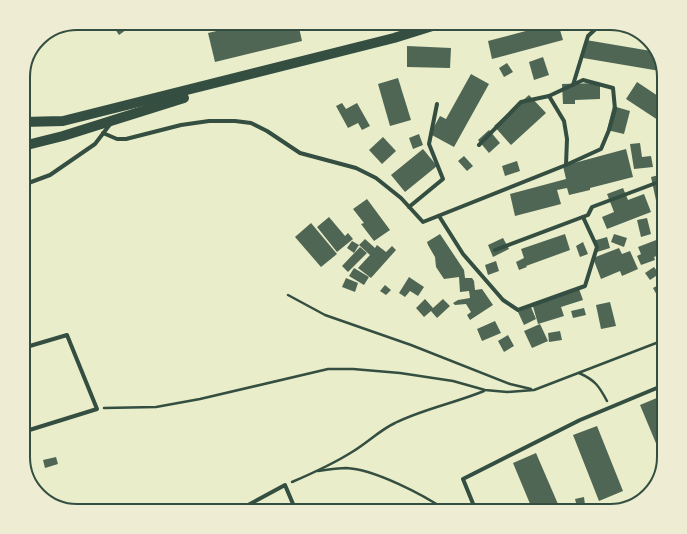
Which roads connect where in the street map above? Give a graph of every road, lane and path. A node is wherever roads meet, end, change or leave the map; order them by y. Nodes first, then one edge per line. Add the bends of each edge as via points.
1 (420, 30) edge
2 (594, 30) edge
3 (274, 69) junction
4 (573, 85) junction
5 (549, 96) junction
6 (437, 104) dead end
7 (114, 120) junction
8 (30, 122) edge
9 (103, 133) junction
10 (30, 144) edge
11 (479, 145) dead end
12 (566, 165) junction
13 (30, 182) edge
14 (657, 183) edge
15 (409, 207) junction
16 (440, 216) junction
17 (583, 217) junction
18 (495, 250) dead end
19 (288, 295) dead end
20 (657, 343) edge
21 (30, 346) edge
22 (579, 373) junction
23 (657, 388) edge
24 (485, 390) junction
25 (534, 390) junction
26 (611, 407) junction
27 (97, 409) junction
28 (30, 430) edge
29 (316, 472) junction
30 (285, 485) junction
31 (250, 504) edge
32 (293, 504) edge
33 (437, 504) edge
34 (473, 504) edge

1 - 3 main road
2 - 4 street via 588,36
3 - 7 main road
3 - 8 main road via 63,121
4 - 5 street
4 - 12 street via 583,80 613,88 615,109 601,148
5 - 11 street via 521,102
5 - 12 street via 564,121 567,138
6 - 15 street via 429,144 443,179
7 - 9 street
7 - 10 main road
9 - 13 street via 95,144 50,175
9 - 15 street via 116,139 126,139 181,125 209,121 251,123 300,152 356,168 376,178
12 - 16 street
14 - 17 street via 592,207 588,215
15 - 16 street via 423,222
16 - 17 street via 463,254 503,300 518,310 586,286 597,247
17 - 18 street
19 - 25 path via 325,315 510,384
20 - 22 path
21 - 27 street via 67,335
22 - 25 path
22 - 26 path via 591,378
23 - 26 street
24 - 25 path
24 - 27 path via 453,381 400,373 328,369 193,401 156,407
24 - 29 path via 394,423 352,452
26 - 34 street via 463,479
27 - 28 street
29 - 30 path
29 - 33 path via 346,468 368,472
30 - 31 street
30 - 32 street

